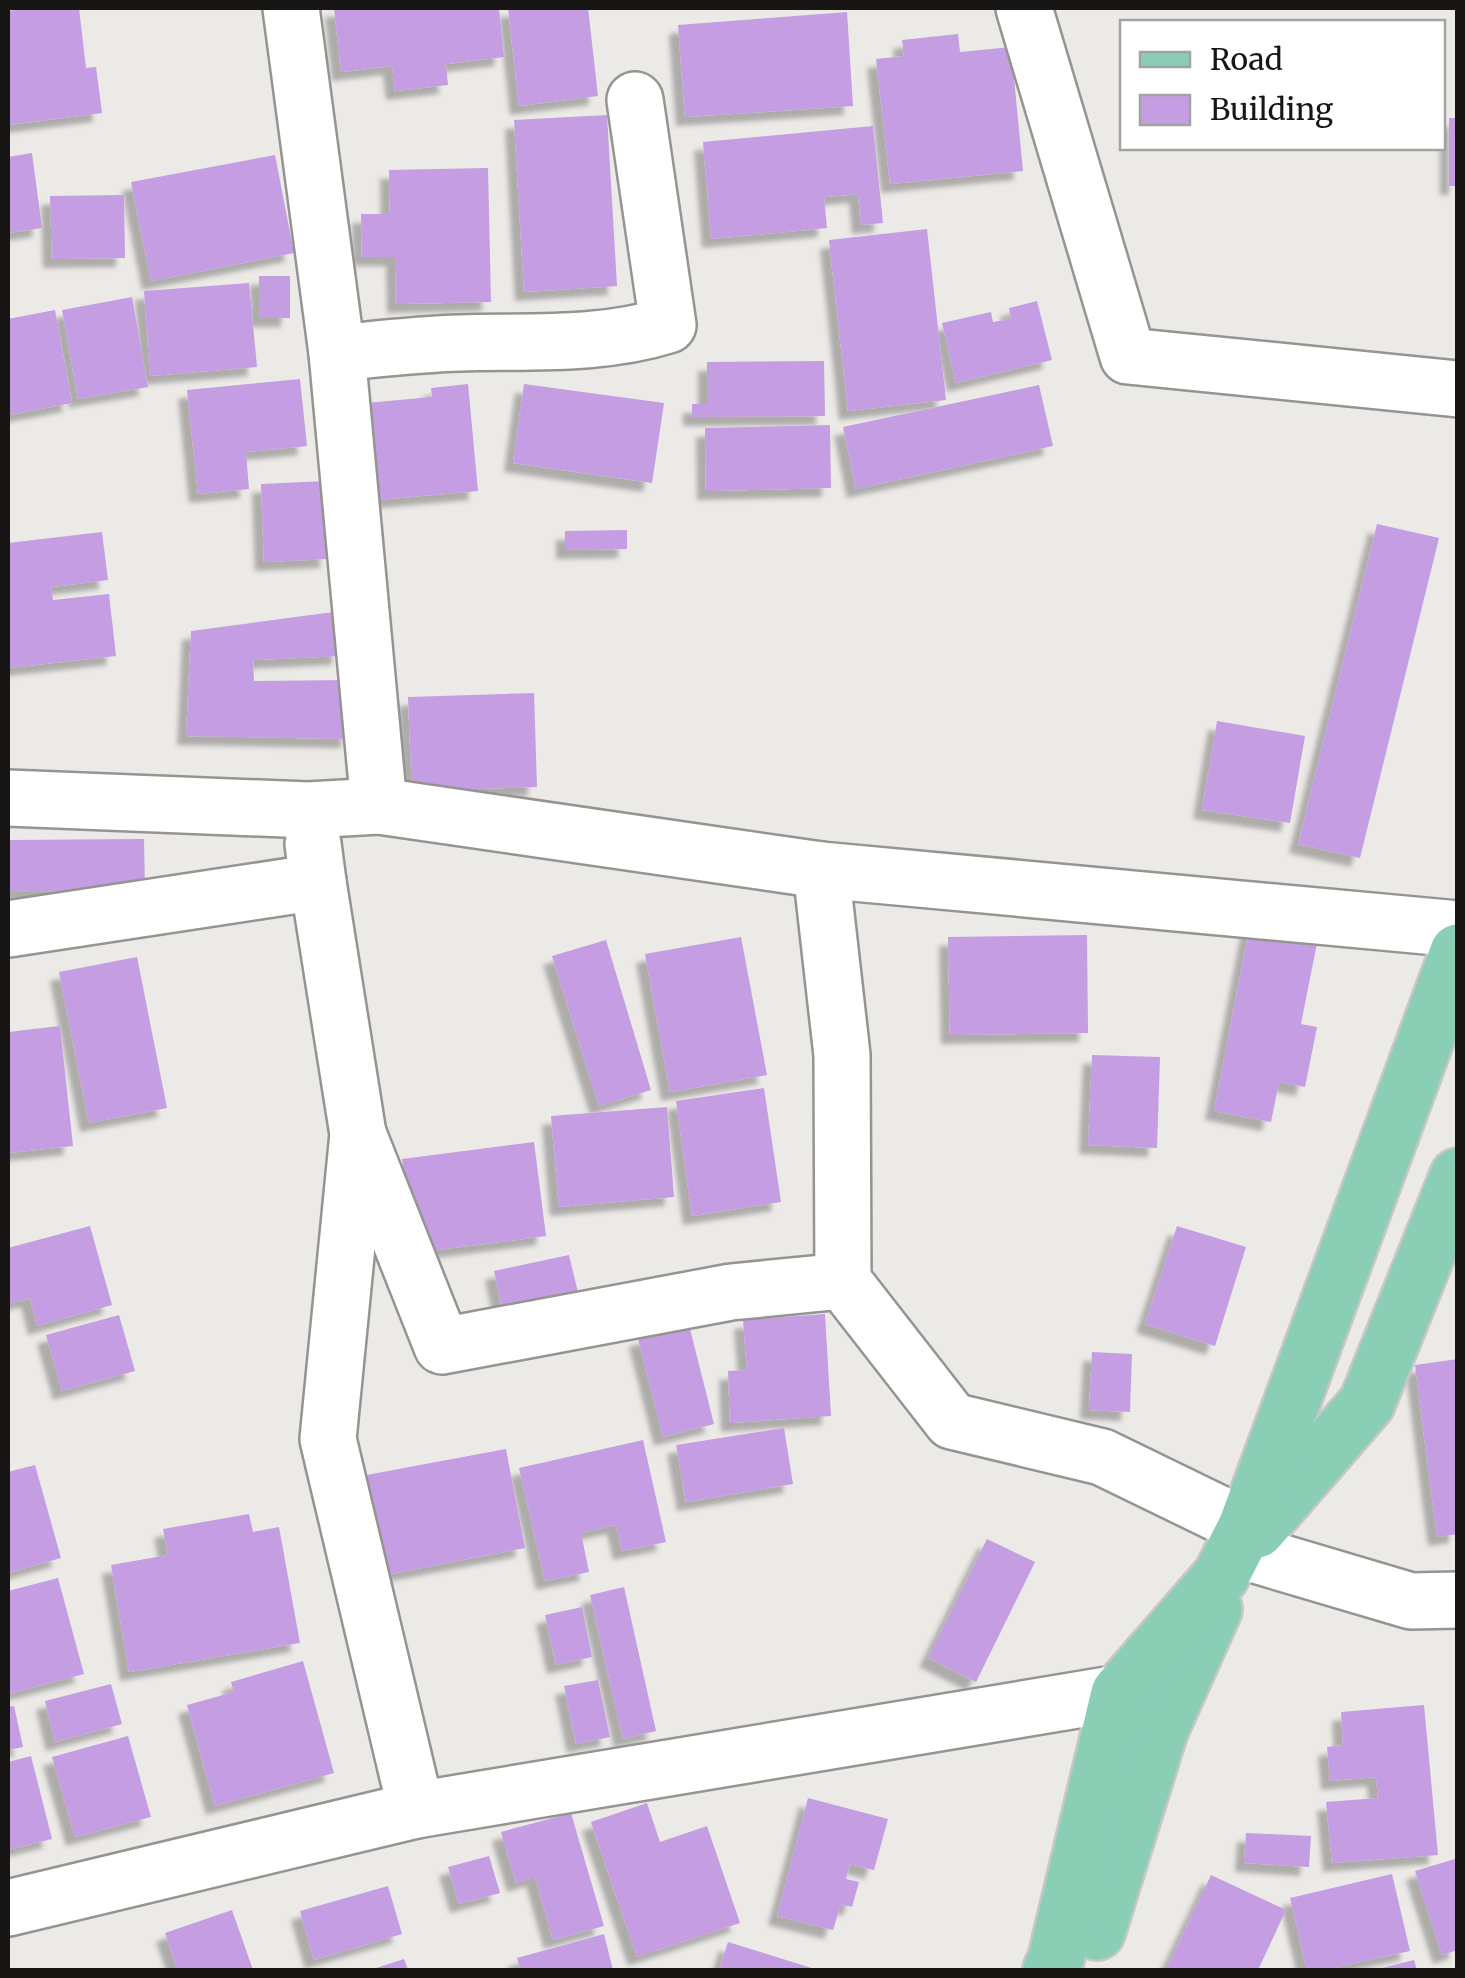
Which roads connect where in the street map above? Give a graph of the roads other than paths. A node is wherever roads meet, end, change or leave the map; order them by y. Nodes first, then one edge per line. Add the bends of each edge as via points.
1 (291, 8) edge
2 (1024, 8) edge
3 (635, 100) dead end
4 (337, 352) junction
5 (1458, 389) edge
6 (8, 798) edge
7 (379, 806) junction
8 (308, 810) junction
9 (821, 870) junction
10 (318, 882) junction
11 (8, 929) edge
12 (1458, 929) edge
13 (1458, 952) edge
14 (358, 1134) junction
15 (1458, 1176) edge
16 (843, 1281) junction
17 (1243, 1539) junction
18 (1458, 1600) edge
19 (1119, 1693) junction
20 (416, 1810) junction
21 (8, 1908) edge
22 (1051, 1970) edge
23 (1085, 1970) edge

1 - 4 street
2 - 5 street via 1128,356
3 - 4 street via 668,325 548,342
4 - 7 street
6 - 8 street
7 - 8 street
7 - 9 street
8 - 10 street
9 - 12 street
9 - 16 street via 842,1056
10 - 11 street
10 - 14 street
13 - 17 main road
14 - 16 street via 442,1346 731,1292
14 - 20 street via 328,1438
15 - 17 main road via 1367,1402
16 - 17 street via 952,1421 1102,1457
17 - 18 street via 1411,1601
17 - 19 main road via 1221,1576
17 - 23 main road via 1160,1730
19 - 20 street
19 - 22 main road
20 - 21 street

